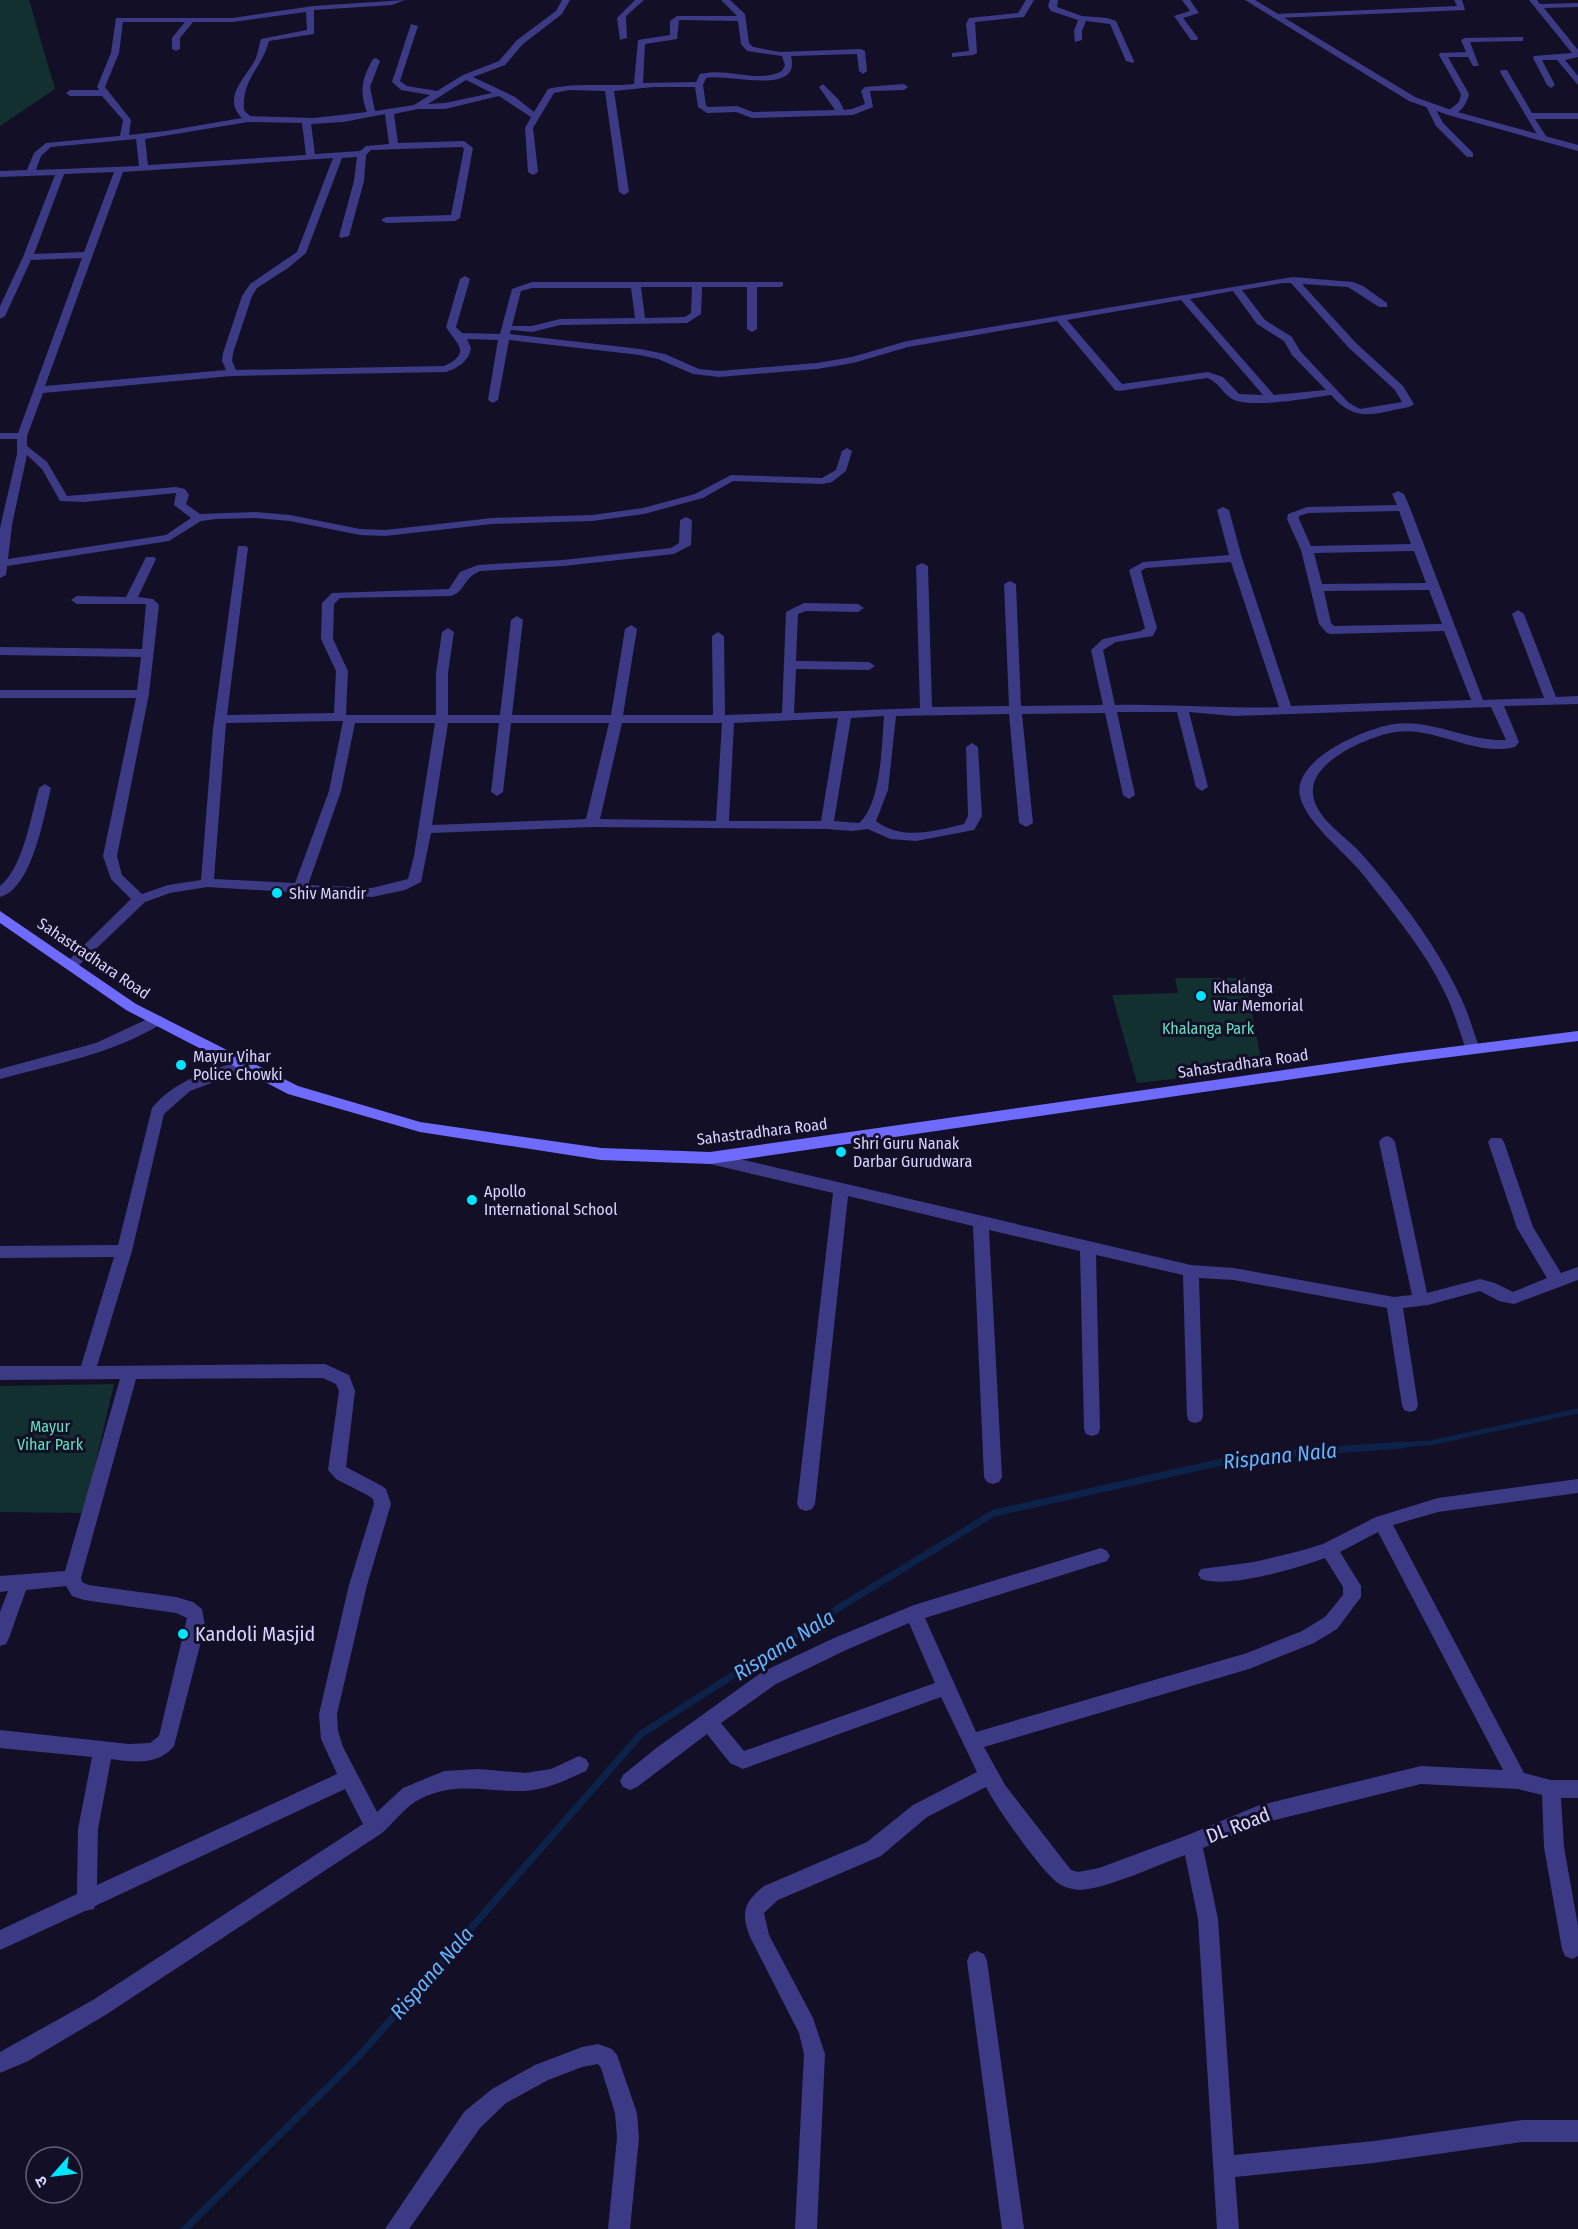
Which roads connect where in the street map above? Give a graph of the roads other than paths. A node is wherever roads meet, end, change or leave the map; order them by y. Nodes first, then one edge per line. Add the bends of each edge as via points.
1 (401, 0) edge
2 (566, 0) edge
3 (640, 0) edge
4 (724, 0) edge
5 (1030, 0) edge
6 (1054, 0) edge
7 (1185, 0) edge
8 (1250, 0) edge
9 (1401, 0) edge
10 (1458, 0) edge
11 (1536, 3) edge
12 (1578, 6) edge
13 (310, 9) junction
14 (1407, 10) junction
15 (1276, 16) junction
16 (1083, 18) junction
17 (743, 19) junction
18 (191, 20) junction
19 (414, 26) dead end
20 (622, 38) dead end
21 (1194, 38) dead end
22 (1520, 39) dead end
23 (1078, 40) dead end
24 (176, 49) dead end
25 (786, 54) junction
26 (1471, 54) junction
27 (955, 55) dead end
28 (1559, 57) junction
29 (376, 61) dead end
30 (1130, 61) dead end
31 (1476, 64) dead end
32 (863, 71) dead end
33 (1504, 72) dead end
34 (466, 77) junction
35 (1578, 82) edge
36 (699, 85) junction
37 (1551, 86) dead end
38 (638, 87) junction
39 (823, 87) dead end
40 (904, 87) dead end
41 (609, 90) junction
42 (70, 93) dead end
43 (103, 93) junction
44 (501, 93) junction
45 (438, 94) junction
46 (1430, 106) junction
47 (417, 107) junction
48 (390, 111) junction
49 (841, 113) junction
50 (1452, 113) junction
51 (372, 114) junction
52 (1529, 116) junction
53 (1578, 116) edge
54 (536, 117) junction
55 (248, 120) junction
56 (306, 121) junction
57 (140, 137) junction
58 (124, 138) junction
59 (1544, 139) junction
60 (392, 146) junction
61 (1578, 148) edge
62 (362, 154) junction
63 (1470, 155) dead end
64 (338, 156) junction
65 (311, 157) junction
66 (144, 169) junction
67 (119, 170) junction
68 (533, 172) dead end
69 (30, 173) junction
70 (60, 173) junction
71 (0, 174) edge
72 (624, 192) dead end
73 (386, 220) dead end
74 (344, 236) dead end
75 (89, 255) junction
76 (28, 257) junction
77 (465, 279) dead end
78 (1293, 280) junction
79 (780, 284) dead end
80 (697, 285) junction
81 (752, 285) junction
82 (636, 286) junction
83 (1236, 289) junction
84 (1183, 297) junction
85 (1383, 305) dead end
86 (0, 316) edge
87 (1060, 318) junction
88 (640, 321) junction
89 (752, 329) dead end
90 (505, 332) junction
91 (459, 336) junction
92 (232, 373) junction
93 (39, 390) junction
94 (1332, 392) junction
95 (1271, 398) junction
96 (493, 400) dead end
97 (0, 436) edge
98 (22, 442) junction
99 (847, 451) dead end
100 (1398, 494) dead end
101 (1404, 508) junction
102 (1223, 510) dead end
103 (198, 518) junction
104 (686, 520) dead end
105 (1418, 547) junction
106 (242, 548) dead end
107 (1306, 550) junction
108 (1236, 558) junction
109 (150, 559) dead end
110 (2, 563) junction
111 (922, 566) dead end
112 (0, 575) edge
113 (1010, 584) dead end
114 (1433, 586) junction
115 (1317, 588) junction
116 (77, 600) dead end
117 (131, 600) junction
118 (858, 608) dead end
119 (1518, 614) dead end
120 (517, 620) dead end
121 (1449, 627) junction
122 (631, 629) dead end
123 (448, 632) dead end
124 (718, 636) dead end
125 (0, 651) edge
126 (148, 653) junction
127 (790, 665) junction
128 (869, 666) dead end
129 (0, 694) edge
130 (143, 694) junction
131 (1551, 701) junction
132 (1577, 702) edge
133 (1478, 703) junction
134 (1496, 703) junction
135 (1182, 708) junction
136 (1112, 709) junction
137 (1015, 710) junction
138 (1286, 710) junction
139 (926, 711) junction
140 (890, 712) junction
141 (788, 715) junction
142 (845, 715) junction
143 (345, 718) junction
144 (221, 719) junction
145 (723, 719) junction
146 (442, 720) junction
147 (505, 720) junction
148 (616, 720) junction
149 (972, 747) dead end
150 (1202, 787) dead end
151 (45, 788) dead end
152 (497, 792) dead end
153 (1129, 795) dead end
154 (868, 822) junction
155 (592, 823) junction
156 (1026, 823) dead end
157 (722, 825) junction
158 (827, 825) junction
159 (425, 829) junction
160 (207, 883) junction
161 (300, 888) junction
162 (0, 893) edge
163 (140, 899) junction
164 (0, 916) edge
165 (71, 965) junction
166 (156, 1020) junction
167 (1578, 1036) edge
168 (1473, 1049) junction
169 (244, 1065) junction
170 (0, 1074) edge
171 (1496, 1142) dead end
172 (1387, 1143) dead end
173 (710, 1158) junction
174 (841, 1190) junction
175 (981, 1221) junction
176 (1088, 1245) junction
177 (124, 1251) junction
178 (0, 1252) edge
179 (1191, 1271) junction
180 (1578, 1273) edge
181 (1558, 1282) junction
182 (1421, 1300) junction
183 (1394, 1304) junction
184 (87, 1372) junction
185 (130, 1372) junction
186 (0, 1373) edge
187 (1410, 1405) dead end
188 (1195, 1416) dead end
189 (1092, 1429) dead end
190 (993, 1477) dead end
191 (1578, 1486) edge
192 (806, 1504) dead end
193 (1382, 1522) junction
194 (1329, 1549) junction
195 (1101, 1556) dead end
196 (1207, 1574) dead end
197 (72, 1578) junction
198 (0, 1584) edge
199 (19, 1584) junction
200 (914, 1613) junction
201 (0, 1638) edge
202 (946, 1687) junction
203 (708, 1721) junction
204 (0, 1739) edge
205 (971, 1742) junction
206 (103, 1749) junction
207 (579, 1765) dead end
208 (989, 1776) junction
209 (349, 1778) junction
210 (1518, 1780) junction
211 (630, 1781) dead end
212 (1551, 1789) junction
213 (1578, 1789) edge
214 (375, 1827) junction
215 (1192, 1843) junction
216 (87, 1902) junction
217 (0, 1940) edge
218 (1572, 1949) dead end
219 (977, 1961) dead end
220 (0, 2063) edge
221 (1578, 2131) edge
222 (1226, 2167) junction
223 (396, 2229) edge
224 (619, 2229) edge
225 (806, 2229) edge
226 (1013, 2229) edge
227 (1228, 2229) edge

1 - 13 street
2 - 34 street via 559,12 520,42 502,63
3 - 20 street via 621,16
4 - 17 street
5 - 27 street via 1021,15 971,21 973,53
6 - 16 street via 1054,9
7 - 21 street via 1196,12 1178,16
8 - 15 street
9 - 14 street
10 - 14 street via 1460,8
11 - 12 street
11 - 28 street via 1577,54
13 - 18 street via 255,18
13 - 55 street via 311,32 264,40 260,58 247,74 239,94 240,111
14 - 15 street
15 - 46 street via 1403,95
16 - 23 street
16 - 30 street via 1113,23
17 - 25 street via 745,44 750,49
17 - 38 street via 677,18 674,37 641,42
18 - 24 street via 176,38
18 - 43 street via 119,20 115,52 101,87
19 - 45 street via 396,82 404,88
22 - 26 street via 1467,39
25 - 32 street via 861,51
25 - 36 street via 788,68 776,77 754,80 728,73 711,74 701,77
26 - 31 street
26 - 50 street via 1443,55 1466,94
28 - 35 street
28 - 37 street via 1537,58
29 - 51 street via 364,92
33 - 52 street
34 - 44 street
34 - 45 street
36 - 38 street
36 - 49 street via 702,107 707,110 737,109 752,115
38 - 41 street
39 - 49 street
40 - 49 street via 868,89 868,107
41 - 54 street via 554,90
41 - 72 street
42 - 43 street
43 - 58 street via 127,120
44 - 47 street via 445,106
44 - 54 street
45 - 47 street
46 - 50 street
46 - 63 street via 1435,119
47 - 48 street
48 - 51 street
48 - 60 street
50 - 59 street
51 - 56 street
52 - 53 street
52 - 59 street
54 - 68 street via 529,128
55 - 56 street
55 - 57 street
56 - 65 street
57 - 58 street
57 - 66 street
58 - 69 street via 49,145 37,155
59 - 61 street
60 - 62 street via 369,148
60 - 73 street via 464,144 469,148 455,218
62 - 64 street
62 - 74 street
64 - 65 street
64 - 92 street via 301,253 253,286 248,296 228,353
65 - 66 street
66 - 67 street
67 - 70 street
67 - 75 street
69 - 70 street
69 - 71 street
70 - 76 street
75 - 76 street
75 - 93 street
76 - 86 street
77 - 91 street via 451,327
78 - 83 street
78 - 85 street via 1350,284
78 - 94 street via 1352,345 1399,388 1409,404 1358,412
79 - 81 street
80 - 81 street
80 - 82 street
80 - 88 street via 696,314 691,318
81 - 89 street
82 - 88 street
82 - 90 street via 520,287
83 - 84 street
83 - 94 street via 1261,321 1288,339
84 - 87 street
84 - 95 street
87 - 90 street via 907,344 835,363 719,374 697,372 661,356
87 - 95 street via 1119,388 1208,375 1235,396
88 - 90 street via 560,322
90 - 91 street
90 - 96 street
91 - 92 street via 466,350 462,360 446,369
92 - 93 street
93 - 98 street
94 - 95 street
97 - 98 street
98 - 103 street via 41,461 63,499 176,490 183,495 180,505
98 - 110 street
99 - 103 street via 843,471 833,479 731,478 682,502 592,518 492,521 371,533 290,518
100 - 101 street
101 - 105 street
101 - 107 street via 1307,510 1294,514
102 - 108 street
103 - 110 street via 169,538
104 - 143 street via 685,545 674,551 478,568 464,574 451,592 336,595 328,603 326,628 342,671
105 - 107 street
105 - 114 street
106 - 144 street
107 - 115 street
108 - 136 street via 1153,562 1135,570 1151,628 1144,635 1100,645
108 - 138 street
109 - 117 street
110 - 112 street
111 - 139 street
113 - 137 street
114 - 115 street
114 - 121 street
115 - 121 street via 1325,624 1331,630
116 - 117 street
117 - 126 street via 149,601 153,605
118 - 127 street via 794,610
119 - 131 street
120 - 147 street
121 - 133 street
122 - 148 street
123 - 146 street via 442,673
124 - 145 street
125 - 126 street
126 - 130 street
127 - 128 street
127 - 141 street
129 - 130 street
130 - 163 street via 110,856 115,877
131 - 132 street
131 - 134 street
133 - 134 street
133 - 138 street
134 - 168 street via 1511,744 1488,744 1430,730 1396,727 1333,752 1312,774 1306,787 1319,816 1379,885 1432,959 1449,987
135 - 136 street
135 - 138 street via 1233,712
135 - 150 street
136 - 137 street
136 - 153 street
137 - 139 street
137 - 156 street
139 - 140 street
140 - 142 street
140 - 154 street via 885,774
141 - 142 street
141 - 145 street
142 - 158 street
143 - 144 street
143 - 146 street
143 - 161 street via 335,791
144 - 160 street
145 - 148 street
145 - 157 street
146 - 147 street
146 - 159 street
147 - 148 street
147 - 152 street
148 - 155 street
149 - 154 street via 975,816 969,827 893,836 882,834
151 - 162 street via 19,874
154 - 158 street via 860,826
155 - 157 street
155 - 159 street
157 - 158 street
159 - 161 street via 419,871 414,882 399,890 367,893
160 - 161 street
160 - 163 street via 168,889
163 - 165 street
164 - 165 main road, Sahastradhara Road
165 - 166 main road, Sahastradhara Road
166 - 169 main road, Sahastradhara Road
166 - 170 street via 119,1041
167 - 168 main road, Sahastradhara Road
168 - 173 main road, Sahastradhara Road
169 - 173 main road, Sahastradhara Road via 293,1090 420,1127 601,1154
169 - 177 street via 177,1091 157,1112
171 - 181 street via 1525,1228
172 - 182 street
173 - 174 street
174 - 175 street
174 - 192 street
175 - 176 street
175 - 190 street
176 - 179 street
176 - 189 street
177 - 178 street
177 - 184 street
179 - 183 street via 1234,1274
179 - 188 street
180 - 181 street
181 - 182 street via 1509,1299 1481,1285
182 - 183 street
183 - 187 street
184 - 185 street
184 - 186 street
185 - 197 street
185 - 209 street via 325,1371 343,1380 347,1391 337,1470 345,1478 375,1488 382,1499 328,1714 333,1748
191 - 193 street via 1438,1505
193 - 194 street
193 - 210 street
194 - 196 street via 1239,1573
194 - 205 street via 1352,1586 1352,1597 1331,1623 1308,1637 1249,1661
195 - 200 street
197 - 199 street
197 - 206 street via 75,1590 80,1592 176,1605 196,1615 162,1748 151,1754
198 - 199 street
199 - 201 street
200 - 202 street, DL Road
200 - 203 street via 769,1678
202 - 203 street via 743,1760
202 - 205 street, DL Road
203 - 211 street
204 - 206 street
205 - 208 street, DL Road
206 - 216 street via 88,1829
207 - 214 street via 553,1777 525,1782 444,1780 410,1794
208 - 215 street, DL Road via 1065,1877 1078,1881 1099,1877
208 - 225 street via 920,1811 873,1849 771,1893 758,1904 753,1916 811,2037 816,2062
209 - 214 street
209 - 216 street
210 - 212 street, DL Road
210 - 215 street, DL Road via 1421,1775 1257,1815
212 - 213 street, DL Road
212 - 218 street via 1554,1847
214 - 220 street via 100,2007
215 - 222 street via 1208,1919
216 - 217 street
219 - 226 street
221 - 222 street via 1522,2131
222 - 227 street
223 - 224 street via 472,2120 499,2096 542,2072 598,2054 610,2062 626,2113 628,2138

